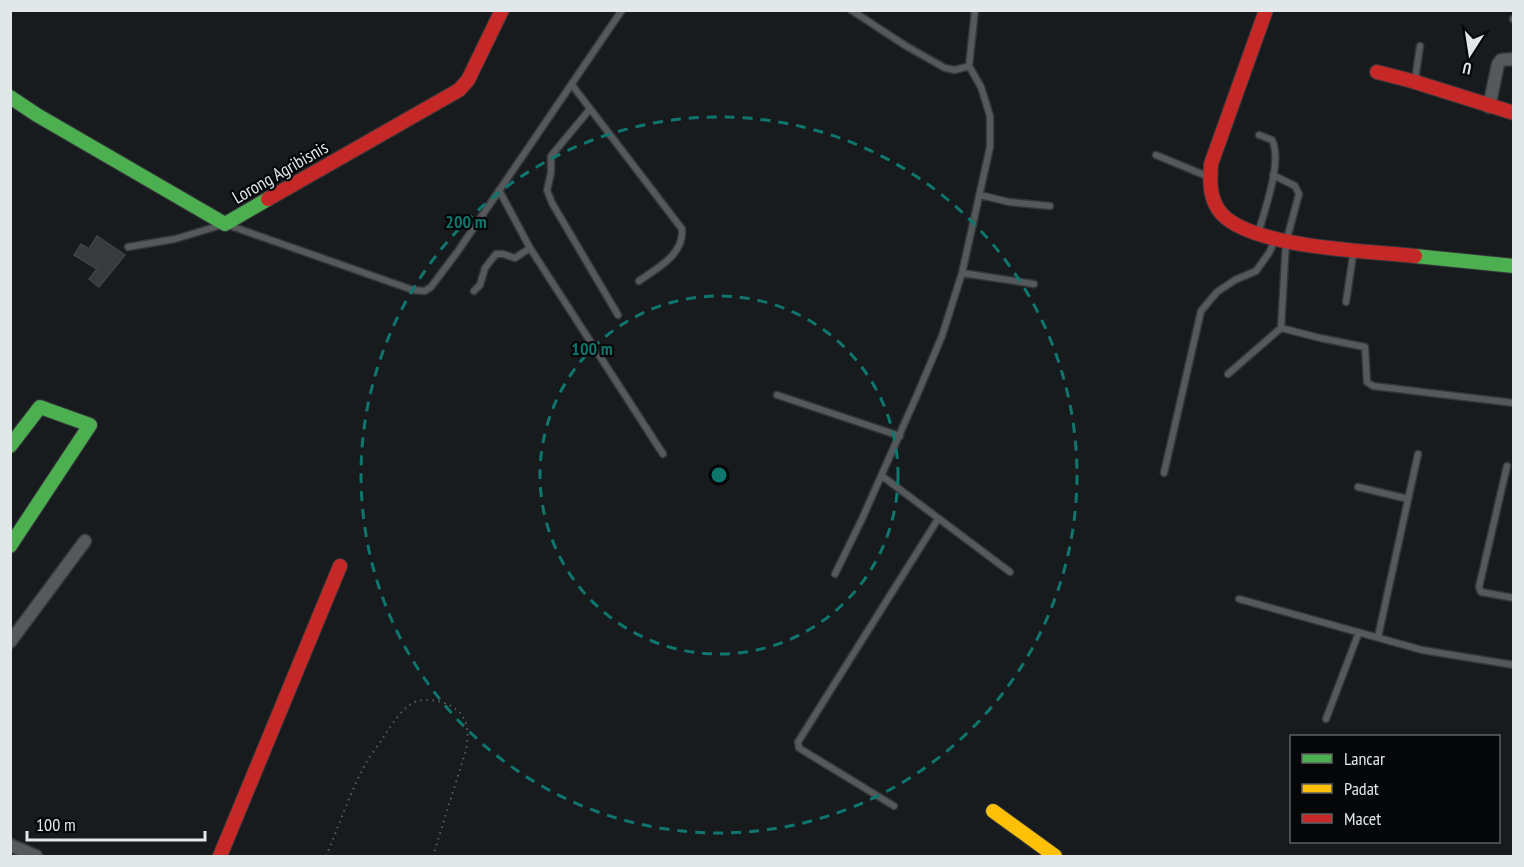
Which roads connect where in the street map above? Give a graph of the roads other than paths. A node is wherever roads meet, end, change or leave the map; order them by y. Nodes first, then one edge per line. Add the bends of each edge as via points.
1 (502, 10) edge
2 (622, 10) edge
3 (851, 10) edge
4 (975, 10) edge
5 (1266, 10) edge
6 (1420, 46) dead end
7 (1514, 59) edge
8 (969, 66) junction
9 (1377, 72) dead end
10 (1415, 80) junction
11 (572, 85) junction
12 (10, 97) edge
13 (1489, 107) junction
14 (590, 109) junction
15 (1514, 113) edge
16 (1259, 135) dead end
17 (1156, 155) dead end
18 (1273, 175) junction
19 (1209, 178) junction
20 (499, 190) junction
21 (980, 195) junction
22 (1050, 206) dead end
23 (225, 224) junction
24 (1258, 235) junction
25 (1280, 241) junction
26 (128, 247) dead end
27 (530, 248) junction
28 (1354, 249) junction
29 (1514, 266) edge
30 (962, 273) junction
31 (639, 281) dead end
32 (1034, 284) dead end
33 (474, 291) dead end
34 (1346, 302) dead end
35 (618, 315) dead end
36 (1281, 328) junction
37 (1228, 374) dead end
38 (777, 395) dead end
39 (1514, 403) edge
40 (900, 436) junction
41 (10, 446) edge
42 (663, 454) dead end
43 (1418, 454) dead end
44 (1507, 466) dead end
45 (1164, 473) dead end
46 (882, 476) junction
47 (1358, 487) dead end
48 (1408, 499) junction
49 (938, 519) junction
50 (85, 541) dead end
51 (10, 546) edge
52 (340, 566) dead end
53 (1010, 572) dead end
54 (835, 574) dead end
55 (1514, 598) edge
56 (1239, 599) dead end
57 (1359, 632) junction
58 (1378, 638) junction
59 (10, 642) edge
60 (1514, 665) edge
61 (1326, 719) dead end
62 (894, 806) dead end
63 (993, 811) dead end
64 (10, 845) edge
65 (36, 856) edge
66 (220, 856) edge
67 (1055, 856) edge

1 - 23 street, Lorong Agribisnis via 468,80 459,90
2 - 11 lane
3 - 8 lane via 945,68
4 - 8 lane
5 - 19 street
6 - 10 lane
7 - 13 street via 1497,64
8 - 21 lane via 981,87 990,117 990,147
9 - 10 street
10 - 13 street
11 - 14 lane
11 - 20 lane
12 - 23 street, Lorong Agribisnis
13 - 15 street
14 - 31 lane via 682,230 673,257
14 - 35 lane via 551,156 547,190
16 - 18 lane via 1272,140 1274,145
17 - 19 lane
18 - 24 lane
18 - 25 lane via 1295,186 1299,194
19 - 24 street via 1211,198 1224,218
20 - 23 lane via 425,291
20 - 27 lane
21 - 22 lane
21 - 30 lane
23 - 26 lane via 175,239
24 - 25 street
25 - 28 street
25 - 36 lane
25 - 45 lane via 1256,271 1217,292 1201,311
27 - 33 lane via 515,258 496,254
27 - 42 lane
28 - 29 street
28 - 34 lane
30 - 32 lane
30 - 40 lane via 942,336
36 - 37 lane
36 - 39 lane via 1365,347 1365,374 1373,386
38 - 40 lane
40 - 46 lane
41 - 51 street via 40,407 90,425
43 - 48 lane
44 - 55 lane via 1479,587 1481,592
46 - 49 lane
46 - 54 lane
47 - 48 lane
48 - 58 lane
49 - 53 lane
49 - 62 lane via 798,742 799,748
50 - 59 street
52 - 66 street
56 - 57 lane
57 - 58 lane
57 - 61 lane
58 - 60 lane via 1422,650
63 - 67 street
64 - 65 street

